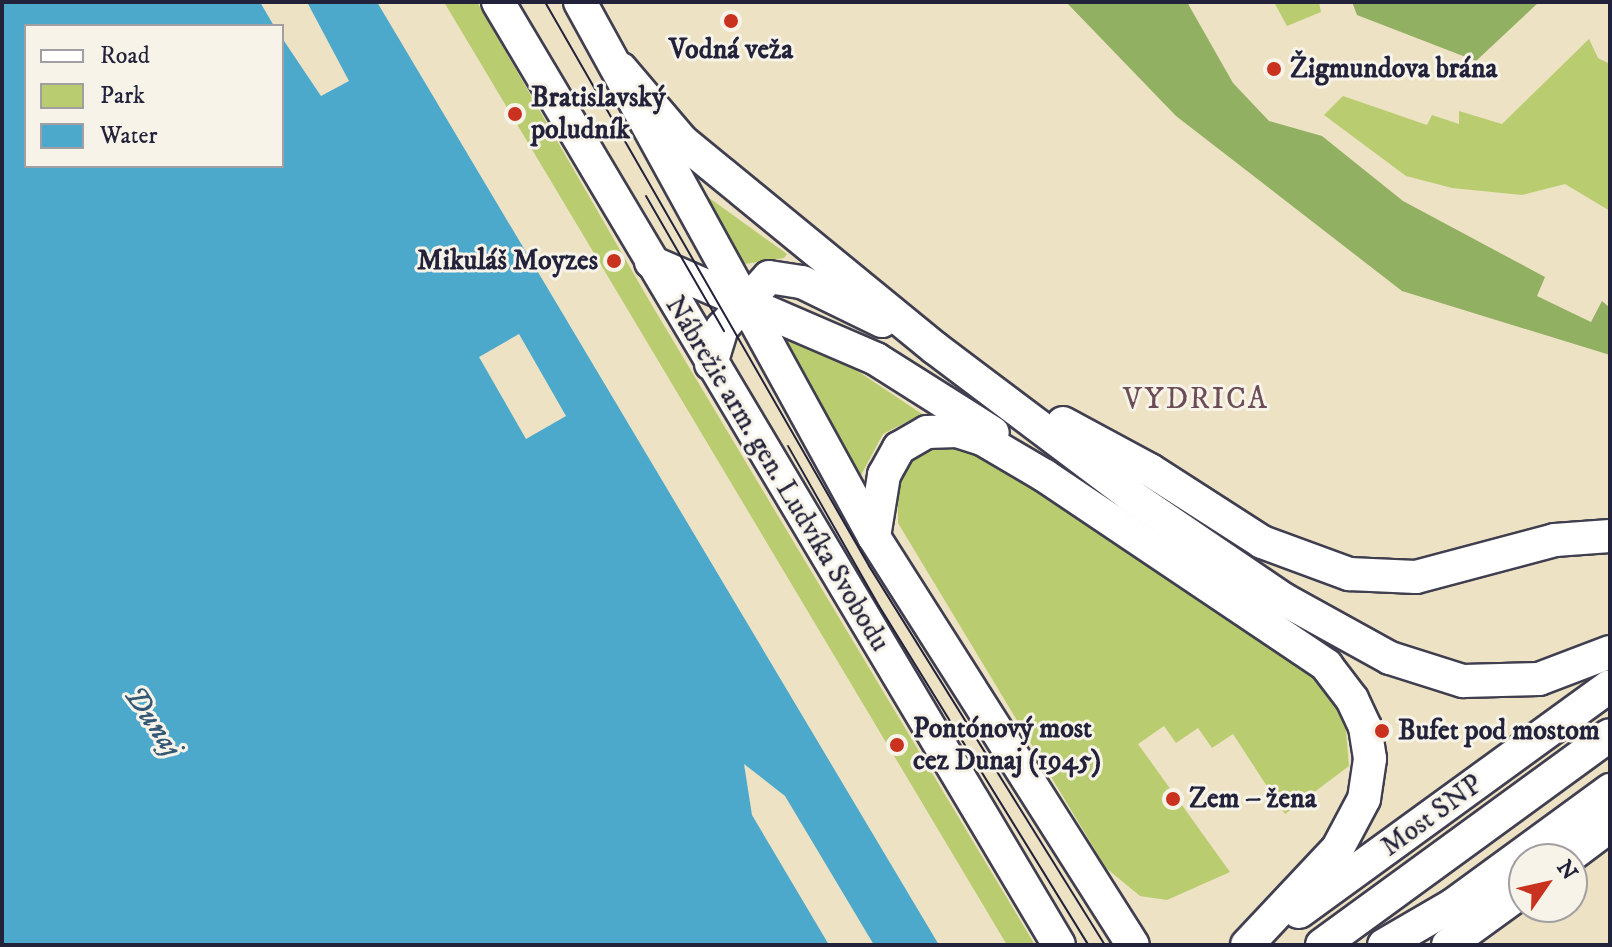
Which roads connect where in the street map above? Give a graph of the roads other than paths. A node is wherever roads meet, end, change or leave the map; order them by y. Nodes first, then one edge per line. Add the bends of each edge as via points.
1 (498, 2) edge
2 (580, 2) edge
3 (621, 69) junction
4 (651, 262) junction
5 (747, 304) junction
6 (935, 348) junction
7 (711, 364) junction
8 (990, 384) junction
9 (1045, 476) junction
10 (1610, 536) edge
11 (874, 537) junction
12 (1610, 652) edge
13 (1610, 686) edge
14 (1610, 735) edge
15 (1607, 792) edge
16 (1610, 826) edge
17 (1587, 843) edge
18 (1508, 902) edge
19 (1059, 945) edge
20 (1133, 945) edge
21 (1250, 945) edge
22 (1322, 945) edge
23 (1384, 945) edge
24 (1448, 945) edge

1 - 4 main road, Nábrežie arm. gen. Ludvíka Svobodu
2 - 3 main road, Nábrežie arm. gen. Ludvíka Svobodu
3 - 5 main road, Nábrežie arm. gen. Ludvíka Svobodu
3 - 6 main road via 682,141
4 - 5 main road
4 - 7 main road, Nábrežie arm. gen. Ludvíka Svobodu
5 - 6 main road via 769,277 790,277
5 - 7 main road via 722,328
5 - 9 main road via 912,380 994,434
5 - 11 main road, Nábrežie arm. gen. Ludvíka Svobodu
6 - 8 main road
7 - 19 main road, Nábrežie arm. gen. Ludvíka Svobodu
8 - 10 main road via 1150,470 1262,542 1329,569 1416,577 1555,540
8 - 12 main road via 1130,495 1283,599 1424,672 1499,683 1559,674
9 - 11 main road via 984,440 957,431 927,432 911,439 890,460
9 - 21 main road via 1304,647 1344,688 1369,739 1360,809 1331,856
11 - 20 main road, Nábrežie arm. gen. Ludvíka Svobodu
13 - 21 main road, Most SNP
14 - 22 main road, Most SNP
15 - 23 main road via 1453,905
16 - 17 main road
18 - 24 main road

